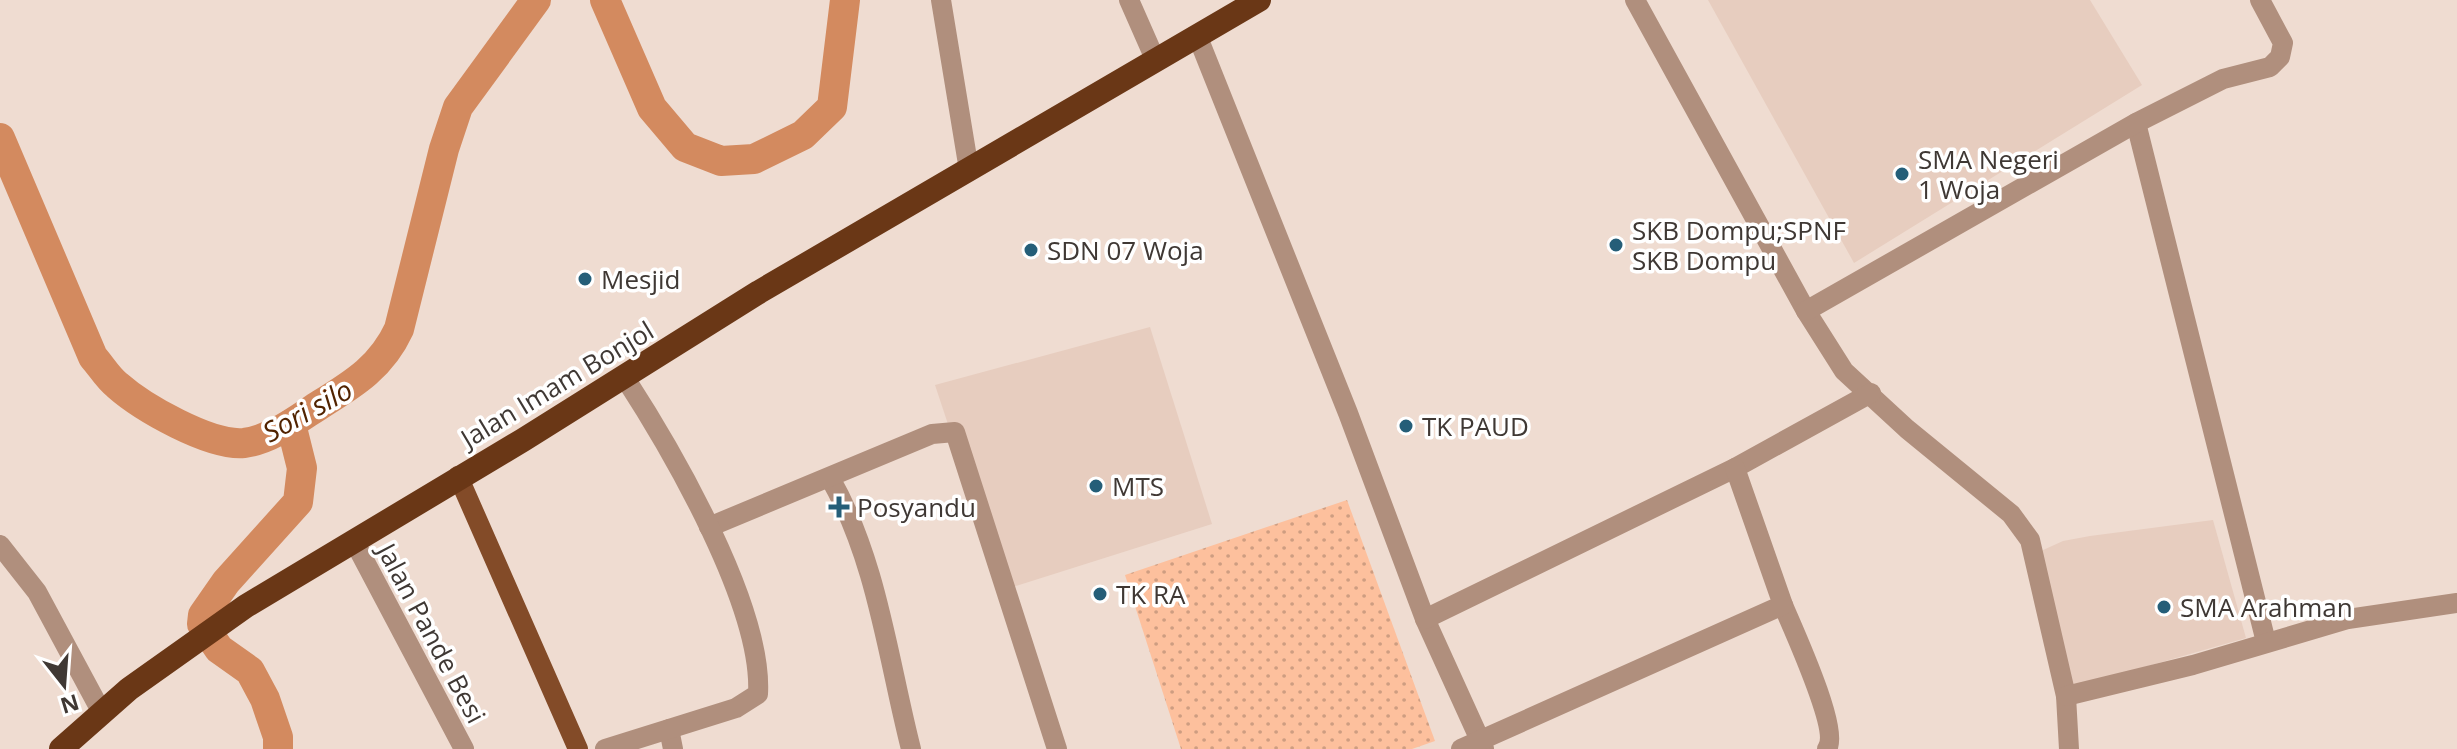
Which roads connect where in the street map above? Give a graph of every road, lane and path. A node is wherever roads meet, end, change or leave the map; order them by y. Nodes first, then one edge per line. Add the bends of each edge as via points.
1 (941, 0) edge
2 (1129, 0) edge
3 (1259, 0) edge
4 (1635, 0) edge
5 (2260, 0) edge
6 (1197, 35) junction
7 (1155, 59) junction
8 (2136, 123) junction
9 (969, 170) junction
10 (1806, 311) junction
11 (625, 378) junction
12 (1871, 393) junction
13 (1735, 468) junction
14 (458, 476) junction
15 (830, 478) junction
16 (709, 527) junction
17 (354, 541) junction
18 (0, 545) edge
19 (2457, 603) edge
20 (1783, 605) junction
21 (1425, 619) junction
22 (2266, 642) junction
23 (2066, 696) junction
24 (101, 711) junction
25 (671, 739) edge
26 (1475, 747) edge
27 (61, 749) edge
28 (464, 749) edge
29 (578, 749) edge
30 (605, 749) edge
31 (911, 749) edge
32 (1057, 749) edge
33 (1827, 749) edge
34 (2069, 749) edge

1 - 9 street
2 - 7 street
3 - 6 highway, Jalan Imam Bonjol
4 - 10 street
5 - 8 street via 2283,43 2274,63 2223,79
6 - 7 highway, Jalan Imam Bonjol
6 - 21 street
7 - 9 highway, Jalan Imam Bonjol
8 - 10 street
8 - 22 street
9 - 11 highway, Jalan Imam Bonjol via 759,292
10 - 12 street via 1844,371
11 - 14 highway, Jalan Imam Bonjol
11 - 16 street
12 - 13 street
12 - 23 street via 2011,514 2030,540
13 - 20 street
13 - 21 street
14 - 17 highway, Jalan Imam Bonjol
14 - 29 main road
15 - 16 street
15 - 31 street via 873,589
15 - 32 street via 932,434 955,432
16 - 25 street via 756,654 758,694
17 - 24 highway, Jalan Imam Bonjol via 246,606
17 - 28 street, Jalan Pande Besi
18 - 24 street via 37,592
19 - 22 street via 2348,619
20 - 26 street
20 - 33 street via 1831,735
21 - 26 street
22 - 23 street
23 - 34 street
24 - 27 highway, Jalan Imam Bonjol
25 - 30 street

